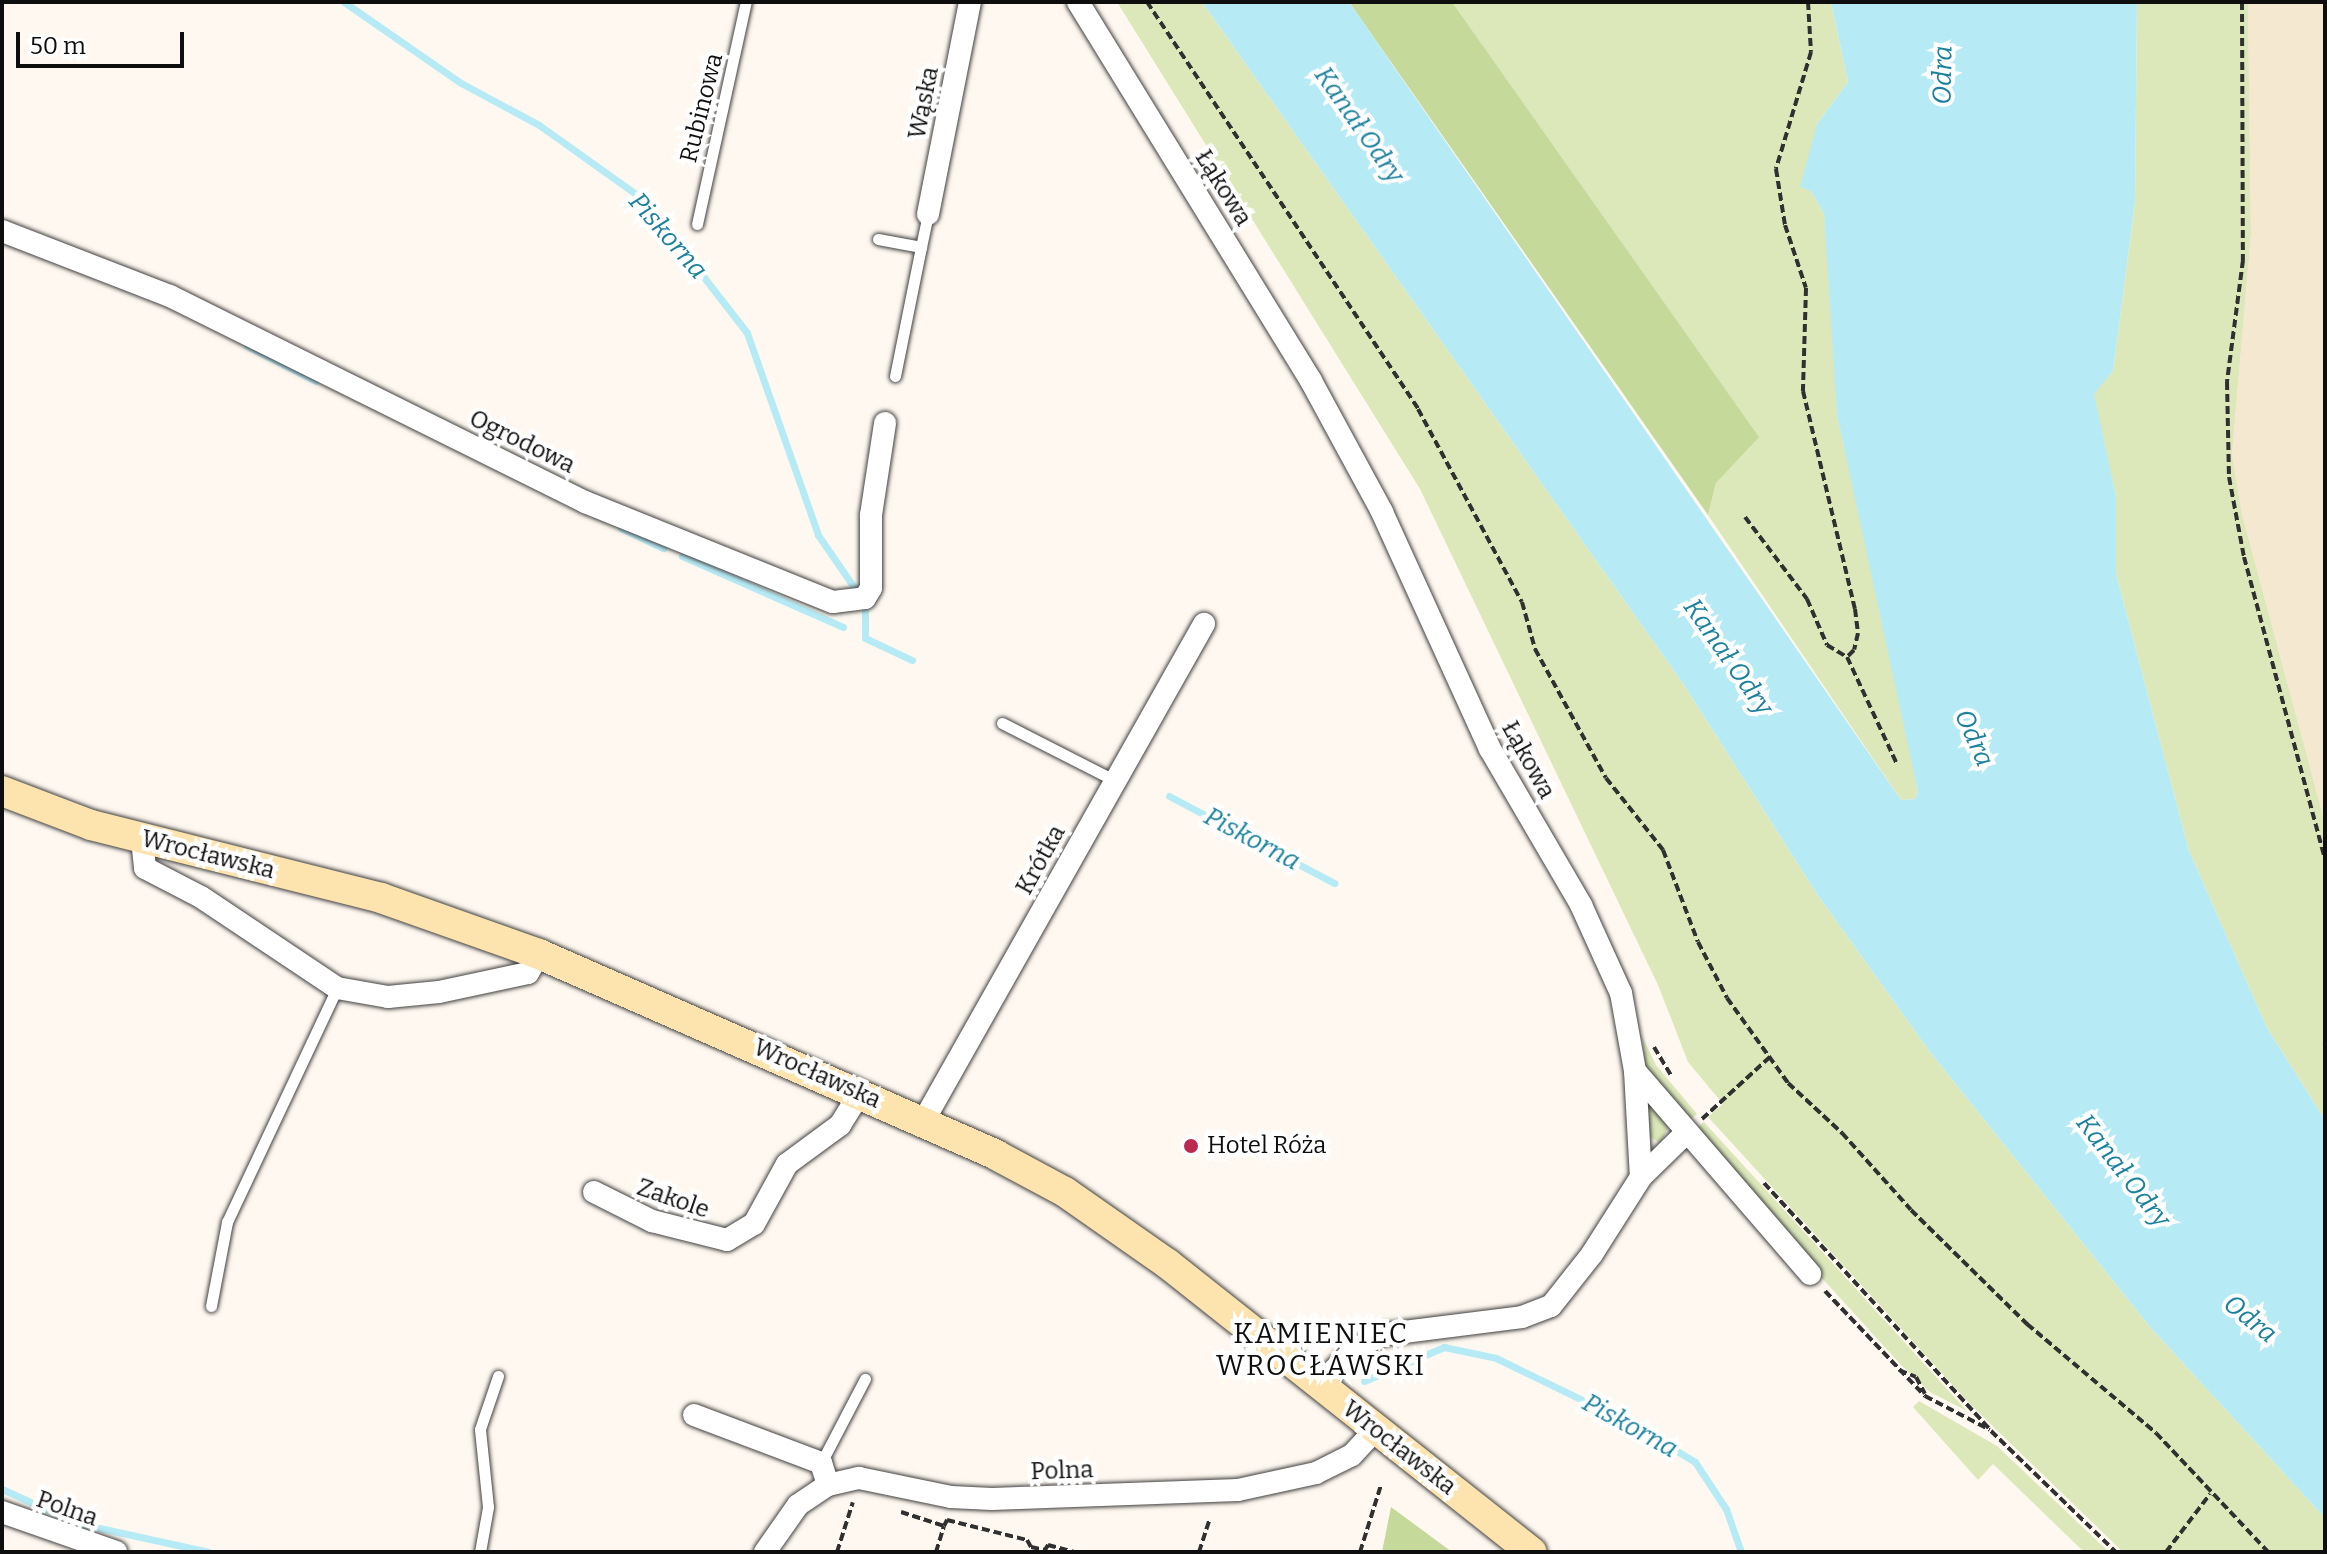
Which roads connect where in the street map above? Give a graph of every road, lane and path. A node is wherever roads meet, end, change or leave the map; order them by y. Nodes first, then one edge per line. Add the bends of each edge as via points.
1 (746, 2) edge
2 (970, 2) edge
3 (1078, 2) edge
4 (1147, 2) edge
5 (1808, 2) edge
6 (2242, 2) edge
7 (928, 214) joint
8 (697, 224) dead end
9 (2, 231) edge
10 (878, 239) dead end
11 (921, 247) junction
12 (895, 376) dead end
13 (885, 423) dead end
14 (1745, 517) dead end
15 (1204, 624) dead end
16 (1847, 657) junction
17 (1002, 723) dead end
18 (1897, 764) dead end
19 (1116, 781) junction
20 (2, 791) edge
21 (142, 839) junction
22 (2325, 859) edge
23 (539, 954) junction
24 (337, 988) junction
25 (1652, 1042) dead end
26 (1771, 1056) junction
27 (1635, 1071) junction
28 (1679, 1085) dead end
29 (860, 1093) junction
30 (1695, 1107) dead end
31 (1703, 1117) junction
32 (923, 1122) junction
33 (1714, 1129) dead end
34 (1685, 1134) junction
35 (1757, 1175) dead end
36 (1641, 1177) junction
37 (594, 1192) dead end
38 (1810, 1274) joint
39 (211, 1306) dead end
40 (498, 1376) dead end
41 (865, 1379) dead end
42 (1319, 1385) junction
43 (694, 1415) dead end
44 (1376, 1429) junction
45 (1991, 1431) junction
46 (825, 1474) junction
47 (1381, 1485) dead end
48 (2210, 1494) junction
49 (900, 1511) dead end
50 (2, 1512) edge
51 (1209, 1521) dead end
52 (944, 1526) junction
53 (1045, 1551) edge
54 (116, 1552) edge
55 (480, 1552) edge
56 (765, 1552) edge
57 (837, 1552) edge
58 (936, 1552) edge
59 (1074, 1552) edge
60 (1199, 1552) edge
61 (1360, 1552) edge
62 (1532, 1552) edge
63 (2116, 1552) edge
64 (2166, 1552) edge
65 (2268, 1552) edge

1 - 8 lane, Rubinowa
2 - 7 street, Wąska
3 - 27 street, Łąkowa via 1311,381 1382,512 1490,749 1581,905 1621,993
4 - 26 path via 1418,409 1522,602 1535,649 1606,778 1663,850 1715,979
5 - 16 path via 1811,52 1776,169 1785,225 1806,288 1803,391 1855,609 1858,633
6 - 22 path via 2243,260 2227,382 2229,477 2244,557
7 - 11 lane
9 - 13 street, Ogrodowa via 170,296 585,502 833,602 851,604 865,598 871,588 871,515
10 - 11 lane
11 - 12 lane
14 - 16 path via 1807,599 1827,645
15 - 19 street, Krótka
16 - 18 path
17 - 19 lane
19 - 32 street, Krótka
20 - 21 main road, Wrocławska
21 - 23 main road, Wrocławska via 381,898
21 - 24 street via 145,868 201,897
23 - 24 street via 528,973 439,992 388,997
23 - 29 main road, Wrocławska
24 - 39 lane via 227,1222
25 - 28 path
26 - 31 path
26 - 48 path via 1788,1083 1842,1133 1911,1210 2027,1324 2156,1433
27 - 34 street, Łąkowa
27 - 36 street
29 - 32 main road, Wrocławska
29 - 37 street, Zakole via 840,1125 787,1164 754,1224 727,1240 652,1221 603,1201
30 - 31 path
31 - 33 path
32 - 42 main road, Wrocławska via 1065,1192 1168,1264
34 - 36 street
34 - 38 street, Łąkowa
35 - 45 path
36 - 42 street via 1551,1306 1522,1317 1380,1335 1352,1352
38 - 45 path via 1925,1396
40 - 55 lane via 480,1429 488,1507
41 - 46 lane
42 - 44 main road, Wrocławska
43 - 46 street
44 - 46 street, Polna via 1352,1455 1316,1473 1238,1490 992,1499 951,1497
44 - 62 main road, Wrocławska
45 - 63 path
46 - 56 street, Polna
46 - 57 path via 855,1496
47 - 61 path
48 - 64 path
48 - 65 path
49 - 52 path
50 - 54 street, Polna
51 - 60 path
52 - 53 path via 947,1520 1027,1540
52 - 58 path
53 - 59 path via 1048,1545

